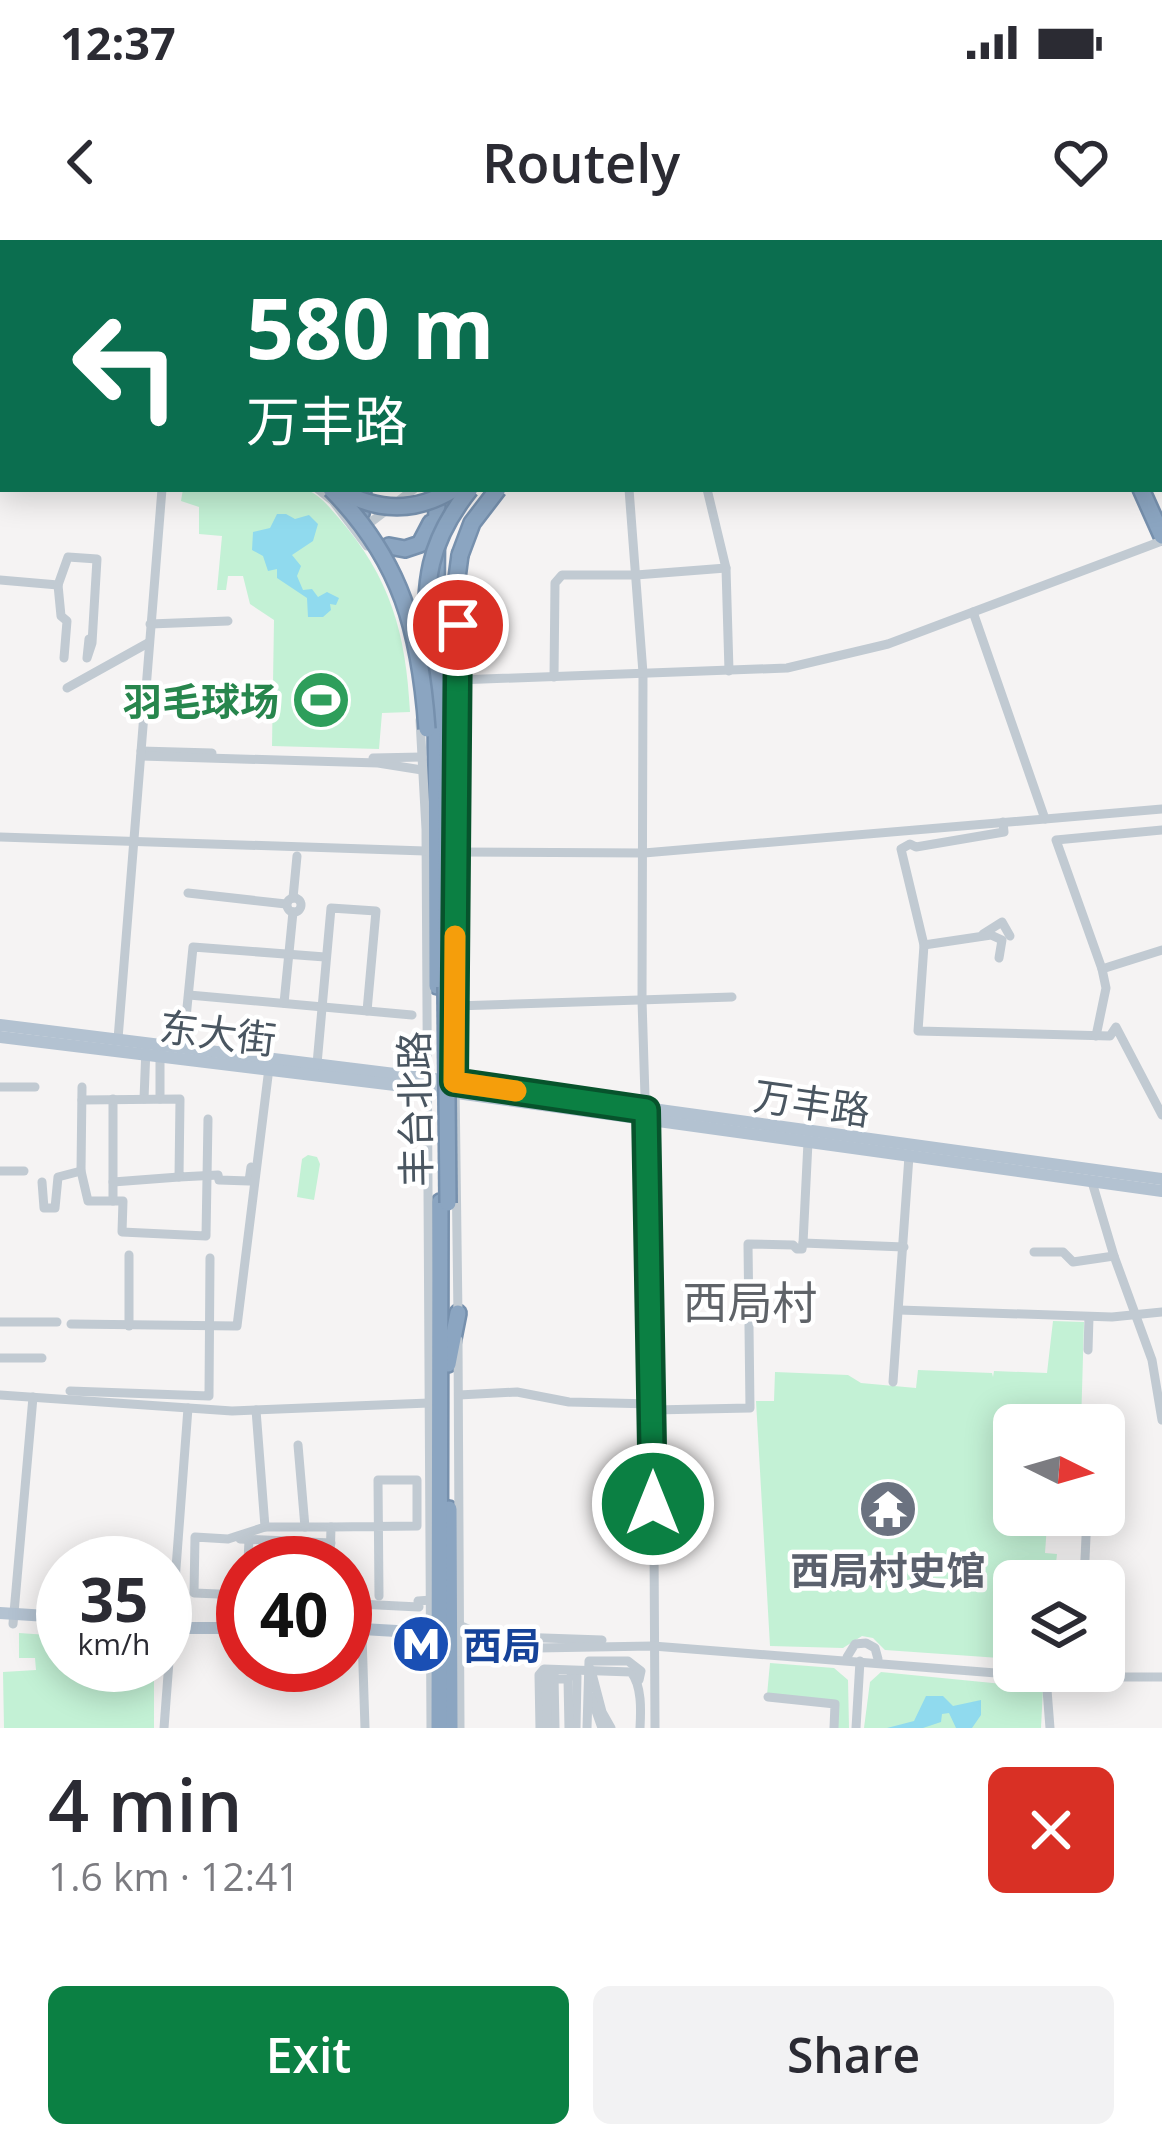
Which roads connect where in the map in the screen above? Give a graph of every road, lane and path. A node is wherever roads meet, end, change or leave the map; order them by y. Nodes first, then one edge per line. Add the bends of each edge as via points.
1 (162, 492) edge
2 (322, 492) edge
3 (336, 492) edge
4 (341, 492) edge
5 (363, 492) edge
6 (410, 492) edge
7 (437, 492) edge
8 (437, 492) edge
9 (445, 492) edge
10 (450, 492) edge
11 (468, 492) edge
12 (471, 492) edge
13 (499, 492) edge
14 (500, 492) edge
15 (629, 492) edge
16 (707, 492) edge
17 (1142, 492) edge
18 (477, 526) junction
19 (357, 532) junction
20 (1162, 539) edge
21 (726, 568) junction
22 (636, 575) junction
23 (0, 580) edge
24 (58, 585) junction
25 (446, 592) junction
26 (973, 612) junction
27 (404, 616) junction
28 (228, 621) dead end
29 (458, 621) junction
30 (150, 624) junction
31 (412, 640) junction
32 (148, 643) junction
33 (64, 658) dead end
34 (729, 671) junction
35 (643, 673) junction
36 (89, 676) junction
37 (554, 676) junction
38 (458, 680) junction
39 (67, 688) dead end
40 (428, 729) junction
41 (141, 753) junction
42 (422, 757) junction
43 (423, 770) junction
44 (441, 805) junction
45 (1162, 809) edge
46 (1045, 819) junction
47 (1003, 822) junction
48 (1162, 830) edge
49 (0, 837) edge
50 (135, 838) junction
51 (456, 843) junction
52 (425, 850) junction
53 (644, 853) junction
54 (297, 856) dead end
55 (436, 875) junction
56 (456, 875) junction
57 (447, 891) junction
58 (188, 892) dead end
59 (293, 905) junction
60 (331, 908) junction
61 (1010, 936) dead end
62 (978, 937) junction
63 (924, 945) junction
64 (1162, 950) edge
65 (288, 954) junction
66 (426, 954) junction
67 (325, 957) junction
68 (999, 958) dead end
69 (1102, 969) junction
70 (441, 987) junction
71 (189, 994) junction
72 (731, 997) dead end
73 (642, 1000) junction
74 (284, 1003) junction
75 (320, 1006) junction
76 (455, 1006) junction
77 (367, 1011) junction
78 (412, 1015) dead end
79 (427, 1024) junction
80 (0, 1025) edge
81 (454, 1036) junction
82 (1096, 1036) junction
83 (0, 1037) edge
84 (118, 1040) junction
85 (183, 1048) junction
86 (153, 1049) junction
87 (317, 1064) junction
88 (266, 1068) junction
89 (428, 1083) junction
90 (0, 1087) edge
91 (82, 1087) dead end
92 (35, 1088) dead end
93 (455, 1088) junction
94 (1156, 1091) edge
95 (144, 1099) junction
96 (160, 1099) junction
97 (82, 1100) junction
98 (112, 1100) junction
99 (646, 1115) junction
100 (1162, 1115) edge
101 (208, 1119) dead end
102 (808, 1142) junction
103 (909, 1156) junction
104 (0, 1171) edge
105 (24, 1171) dead end
106 (82, 1171) junction
107 (207, 1176) junction
108 (1095, 1176) junction
109 (178, 1178) junction
110 (42, 1182) dead end
111 (113, 1182) junction
112 (1162, 1184) edge
113 (113, 1201) junction
114 (444, 1203) junction
115 (803, 1243) junction
116 (904, 1247) junction
117 (1034, 1252) dead end
118 (129, 1255) dead end
119 (1114, 1256) junction
120 (210, 1258) dead end
121 (899, 1310) junction
122 (1162, 1312) edge
123 (458, 1313) junction
124 (1134, 1316) junction
125 (1089, 1317) junction
126 (0, 1322) edge
127 (58, 1322) dead end
128 (71, 1324) dead end
129 (128, 1326) junction
130 (209, 1326) junction
131 (439, 1327) junction
132 (1088, 1350) dead end
133 (0, 1358) edge
134 (42, 1358) dead end
135 (448, 1364) junction
136 (429, 1374) junction
137 (893, 1382) dead end
138 (70, 1391) dead end
139 (0, 1395) edge
140 (459, 1395) junction
141 (33, 1397) junction
142 (429, 1403) junction
143 (653, 1407) junction
144 (188, 1408) junction
145 (256, 1410) junction
146 (1162, 1420) edge
147 (298, 1445) dead end
148 (449, 1513) junction
149 (265, 1527) junction
150 (305, 1527) junction
151 (331, 1527) junction
152 (378, 1527) junction
153 (425, 1532) junction
154 (176, 1536) edge
155 (237, 1536) edge
156 (331, 1536) edge
157 (216, 1539) edge
158 (460, 1566) junction
159 (439, 1581) junction
160 (216, 1594) edge
161 (379, 1596) dead end
162 (431, 1600) junction
163 (372, 1605) edge
164 (8, 1618) edge
165 (460, 1626) junction
166 (372, 1632) edge
167 (372, 1635) edge
168 (426, 1635) junction
169 (484, 1636) junction
170 (653, 1644) junction
171 (478, 1649) junction
172 (847, 1657) junction
173 (878, 1659) junction
174 (860, 1660) junction
175 (460, 1661) junction
176 (993, 1668) edge
177 (993, 1672) edge
178 (588, 1673) junction
179 (1125, 1673) edge
180 (1162, 1674) edge
181 (1125, 1675) edge
182 (459, 1681) junction
183 (165, 1692) edge
184 (364, 1692) edge
185 (1047, 1692) edge
186 (768, 1697) dead end
187 (450, 1706) junction
188 (548, 1718) edge
189 (164, 1728) edge
190 (365, 1728) edge
191 (435, 1728) edge
192 (450, 1728) edge
193 (460, 1728) edge
194 (572, 1728) edge
195 (587, 1728) edge
196 (602, 1728) edge
197 (611, 1728) edge
198 (640, 1728) edge
199 (655, 1728) edge
200 (834, 1728) edge
201 (856, 1728) edge
202 (1050, 1728) edge

1 - 30 street
2 - 19 street, 丰台北路
3 - 40 highway, bridge via 405,598
4 - 9 highway, bridge via 399,508
5 - 7 highway, bridge via 362,514 389,546 412,549 426,538
6 - 19 street
8 - 25 highway
10 - 25 highway
11 - 40 highway, bridge via 429,564
12 - 18 street
13 - 25 highway, bridge via 472,523
14 - 18 street
15 - 22 street
16 - 21 street
17 - 20 highway
18 - 29 street, 丰台北路
19 - 27 street, 丰台北路
20 - 26 street
21 - 22 street
21 - 34 street
22 - 35 street
22 - 37 street via 572,572 554,583
23 - 24 street
24 - 33 street
24 - 36 street via 68,557 97,559
25 - 44 highway, 丰台北路, bridge
26 - 34 street via 870,649 788,668
26 - 46 street
27 - 29 street
27 - 31 street, 丰台北路
28 - 30 street
29 - 31 street via 424,624
29 - 38 street, 丰台北路
30 - 32 street
31 - 42 street, 丰台北路
32 - 36 street
32 - 41 street
34 - 35 street
35 - 37 street
35 - 53 street
36 - 39 street
37 - 38 street
38 - 51 street, 丰台北路
40 - 44 highway
41 - 42 street
41 - 43 street
41 - 50 street
42 - 43 street, 丰台北路
43 - 52 street, 丰台北路
44 - 51 highway
44 - 55 highway, 丰台北路
44 - 57 highway, 丰台北路
45 - 46 street
46 - 47 street
47 - 53 street
47 - 63 street via 1004,832 901,849
48 - 69 street via 1056,839
49 - 50 street
50 - 52 street
50 - 84 street
51 - 53 street
51 - 56 street, 丰台北路
52 - 66 street, 丰台北路
53 - 73 street
54 - 59 street
55 - 66 highway
55 - 70 highway, 丰台北路
56 - 57 highway
56 - 76 street, 丰台北路
57 - 70 highway, 丰台北路
58 - 59 street
59 - 60 street
59 - 65 street
60 - 67 street
60 - 77 street via 376,911
61 - 62 street via 1002,922
62 - 63 street
62 - 68 street via 1002,940
63 - 82 street via 918,1031
64 - 69 street
65 - 67 street
65 - 71 street via 193,947
65 - 74 street
66 - 79 street, 丰台北路
67 - 75 street
69 - 82 street
70 - 114 highway, 丰台北路, bridge
71 - 74 street
71 - 85 street
72 - 73 street
73 - 76 street
73 - 99 street
74 - 75 street
75 - 77 street
75 - 87 street
76 - 81 street, 丰台北路
77 - 78 street
79 - 81 street via 440,1043
79 - 89 street, 丰台北路
80 - 84 main road, 东大街
81 - 93 street, 丰台北路
82 - 94 street via 1116,1027
83 - 86 main road, 东大街
84 - 86 main road, 东大街
85 - 86 main road, 东大街
85 - 87 main road, 东大街
86 - 88 main road, 东大街
86 - 95 street
86 - 96 street
87 - 89 main road, 东大街
88 - 89 main road, 东大街
88 - 107 street via 249,1181
88 - 130 street via 240,1316 237,1325
89 - 93 main road, 万丰路
89 - 136 street, 丰台北路
90 - 92 street
91 - 97 street
93 - 99 main road, 万丰路
93 - 123 street, 丰台北路
94 - 100 street
95 - 96 street
95 - 98 street
96 - 109 street via 180,1099
97 - 98 street
97 - 106 street
98 - 111 street
99 - 102 main road, 万丰路
99 - 108 main road, 万丰路
99 - 143 street
101 - 107 street
102 - 103 main road, 万丰路
102 - 115 street
103 - 108 main road, 万丰路
103 - 116 street
104 - 105 street
106 - 110 street via 58,1177 55,1208 44,1208
106 - 113 street via 88,1201
107 - 109 street
107 - 113 street via 206,1236 122,1232 123,1201
108 - 112 main road, 万丰路
108 - 112 main road, 万丰路 via 1131,1187
108 - 119 street
109 - 111 street
111 - 113 street
114 - 131 highway, 丰台北路
114 - 135 highway, 丰台北路
115 - 116 street
115 - 143 street via 748,1244 750,1408
116 - 121 street
117 - 119 street via 1063,1252 1073,1262
118 - 129 street
119 - 124 street
120 - 130 street
121 - 125 street
121 - 137 street
122 - 124 street
123 - 135 highway
123 - 140 street, 丰台北路
124 - 125 street
124 - 146 street
125 - 132 street
126 - 127 street
128 - 129 street
129 - 130 street
130 - 138 street via 209,1396
131 - 136 highway
131 - 159 highway, 丰台北路
133 - 134 street
135 - 148 highway, 丰台北路
136 - 142 street, 丰台北路
139 - 141 street
140 - 143 street via 517,1392
140 - 158 street, 丰台北路
141 - 144 street
141 - 164 street
142 - 145 street
142 - 153 street, 丰台北路
143 - 170 street
144 - 145 street
144 - 154 street
145 - 149 street
147 - 150 street
148 - 158 highway
148 - 187 highway, 丰台北路
149 - 150 street
149 - 155 street
150 - 151 street
151 - 152 street
151 - 156 street
152 - 153 street
152 - 153 street via 378,1480 417,1480
152 - 161 street
153 - 159 highway
153 - 162 street, 丰台北路
157 - 160 street via 195,1538 194,1593
158 - 165 street, 丰台北路
159 - 191 highway, 丰台北路
162 - 163 street
162 - 168 street, 丰台北路
165 - 169 street
165 - 175 street, 丰台北路
166 - 168 main road
167 - 168 main road
168 - 191 street, 丰台北路
169 - 170 street
169 - 171 street via 475,1640
170 - 171 street
170 - 172 street
170 - 174 street
170 - 199 street
171 - 175 street
172 - 173 street via 866,1642
172 - 174 street
173 - 174 street
173 - 176 street
174 - 177 street
174 - 201 street
175 - 182 street, 丰台北路
178 - 188 street via 541,1669
178 - 195 street
178 - 196 street
178 - 197 street
178 - 198 street via 596,1659 628,1661 641,1671
179 - 180 street
180 - 181 street
182 - 187 highway
182 - 193 street, 丰台北路
183 - 189 street
184 - 190 street
185 - 202 street
186 - 200 street via 835,1703
187 - 192 highway, 丰台北路
188 - 194 street via 546,1675 577,1676

